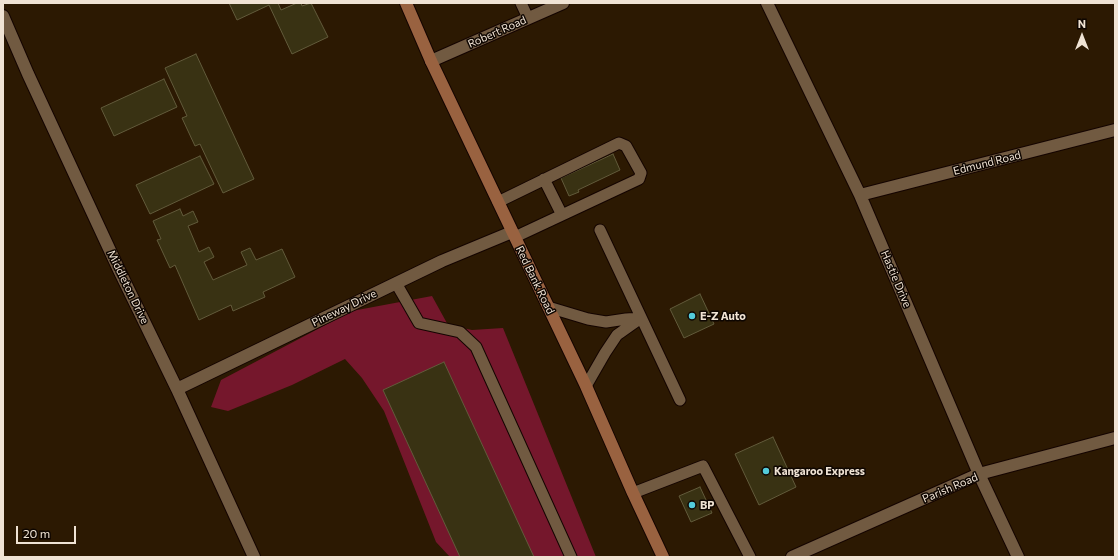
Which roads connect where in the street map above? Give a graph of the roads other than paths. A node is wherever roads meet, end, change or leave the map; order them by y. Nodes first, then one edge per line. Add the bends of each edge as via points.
1 (406, 3) edge
2 (521, 3) edge
3 (563, 3) edge
4 (767, 3) edge
5 (3, 16) edge
6 (528, 18) junction
7 (431, 61) junction
8 (1115, 130) edge
9 (544, 179) junction
10 (860, 195) junction
11 (498, 202) junction
12 (562, 215) junction
13 (600, 230) dead end
14 (513, 235) junction
15 (396, 283) junction
16 (548, 307) junction
17 (641, 318) junction
18 (586, 386) junction
19 (177, 389) junction
20 (680, 400) dead end
21 (1115, 438) edge
22 (980, 474) junction
23 (633, 493) junction
24 (254, 557) edge
25 (571, 557) edge
26 (663, 557) edge
27 (750, 557) edge
28 (792, 557) edge
29 (1018, 557) edge

1 - 7 main road, Red Bank Road
2 - 6 lane
3 - 6 street, Robert Road
4 - 10 street, Hastie Drive
5 - 19 street, Middleton Drive via 31,81
6 - 7 street, Robert Road
7 - 11 main road, Red Bank Road
8 - 10 street, Edmund Road
9 - 11 lane
9 - 12 lane
9 - 12 lane via 619,143 626,146 641,173 639,179
10 - 22 street, Hastie Drive
11 - 14 main road, Red Bank Road
12 - 14 lane
13 - 17 lane
14 - 15 street, Pineway Drive via 442,261
14 - 16 main road, Red Bank Road
15 - 19 street, Pineway Drive
15 - 25 lane via 419,323 460,332 476,346
16 - 17 lane via 606,322
16 - 18 main road, Red Bank Road
17 - 18 lane via 617,335
17 - 20 lane
18 - 23 main road, Red Bank Road
19 - 24 street, Middleton Drive
21 - 22 street, Parish Road
22 - 28 street, Parish Road
22 - 29 street, Hastie Drive
23 - 26 main road, Red Bank Road
23 - 27 lane via 703,466

